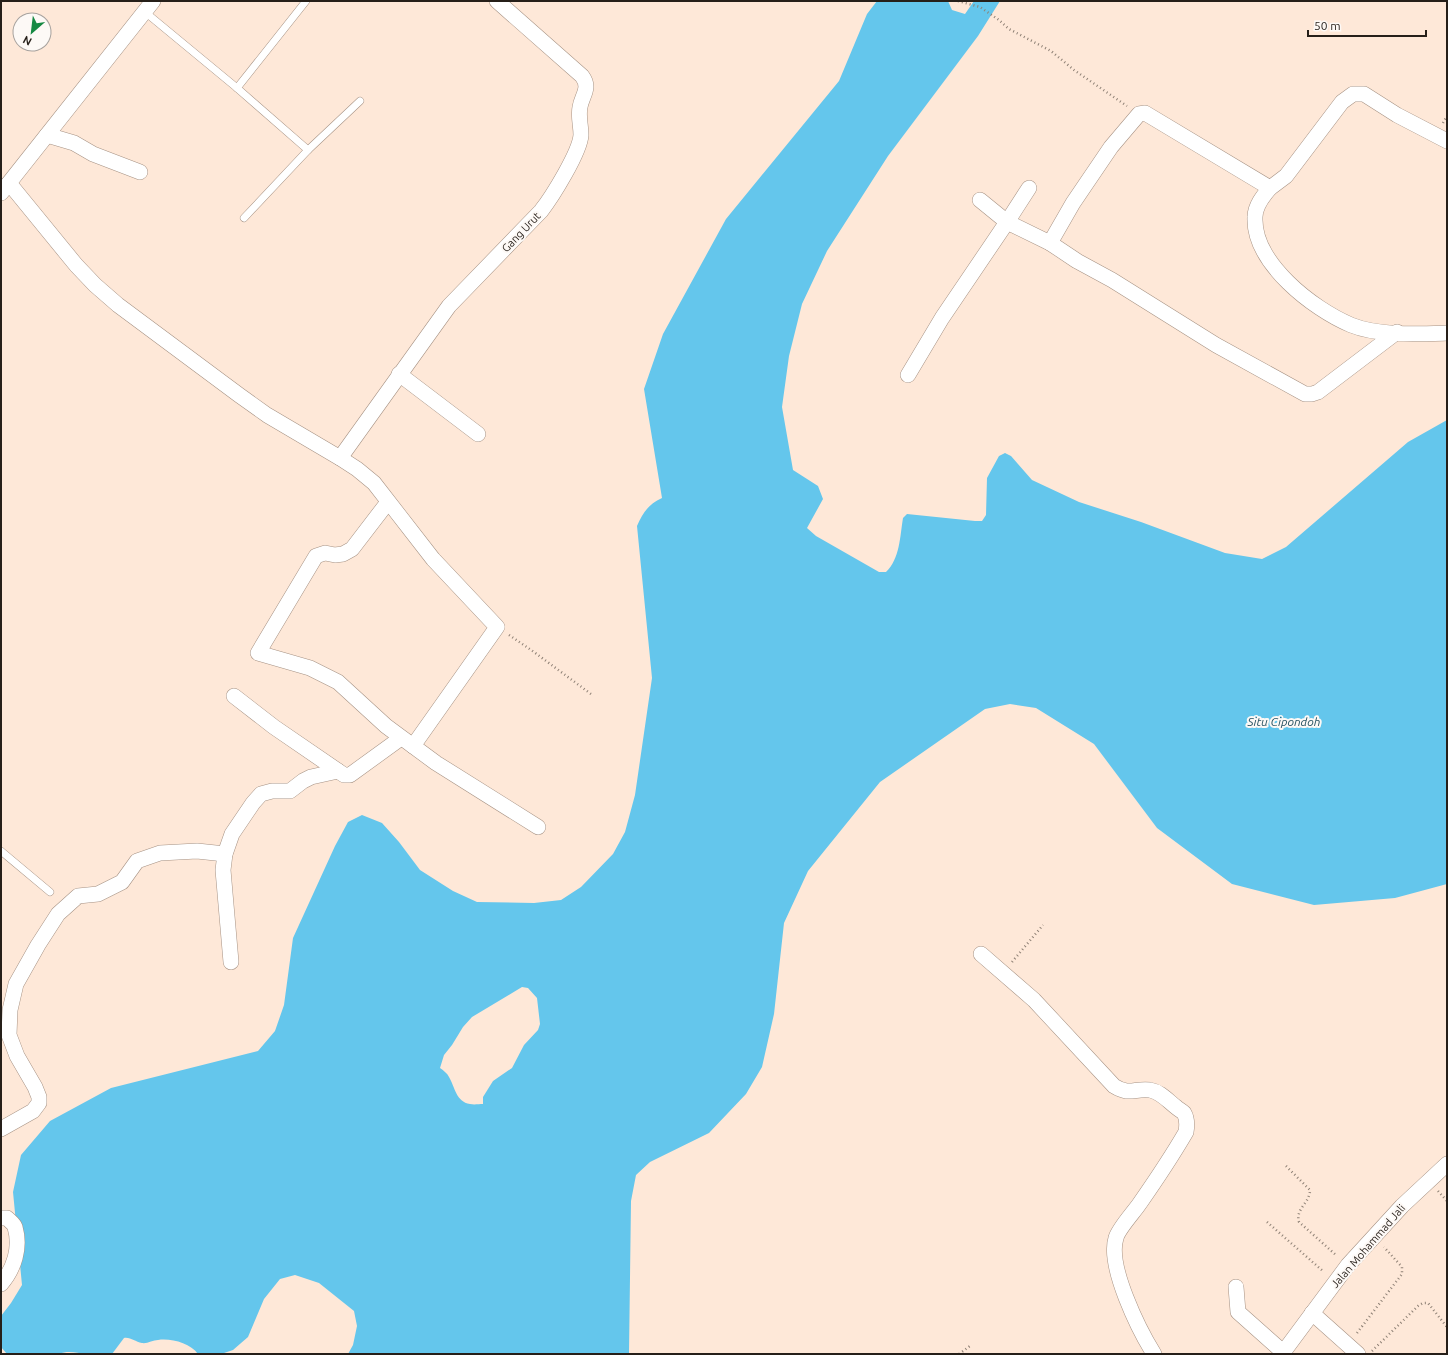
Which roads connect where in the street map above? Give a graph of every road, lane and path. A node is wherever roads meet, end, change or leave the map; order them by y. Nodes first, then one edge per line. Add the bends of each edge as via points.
1 (306, 1) edge
2 (497, 1) edge
3 (958, 1) edge
4 (149, 7) edge
5 (237, 88) junction
6 (360, 101) dead end
7 (1142, 114) junction
8 (47, 135) junction
9 (1447, 141) edge
10 (308, 150) junction
11 (140, 172) dead end
12 (5, 188) edge
13 (1029, 188) dead end
14 (1270, 188) junction
15 (980, 200) dead end
16 (244, 218) dead end
17 (1007, 222) junction
18 (1050, 243) junction
19 (1397, 332) junction
20 (1447, 333) edge
21 (399, 374) junction
22 (908, 375) dead end
23 (478, 434) dead end
24 (340, 458) junction
25 (388, 502) junction
26 (497, 627) junction
27 (591, 694) dead end
28 (234, 696) dead end
29 (407, 742) junction
30 (338, 771) junction
31 (538, 827) dead end
32 (1, 851) edge
33 (225, 854) junction
34 (50, 892) dead end
35 (1044, 925) dead end
36 (981, 954) dead end
37 (232, 962) dead end
38 (1002, 974) junction
39 (1, 1129) edge
40 (1447, 1164) edge
41 (1286, 1166) dead end
42 (1, 1218) edge
43 (1267, 1222) dead end
44 (1374, 1236) junction
45 (1348, 1265) junction
46 (1334, 1282) junction
47 (1, 1284) edge
48 (1236, 1287) dead end
49 (1312, 1313) junction
50 (1447, 1327) edge
51 (970, 1346) dead end
52 (1353, 1349) edge
53 (1283, 1353) edge
54 (960, 1354) edge
55 (1154, 1354) edge
56 (1368, 1354) edge

1 - 5 lane
2 - 21 street, Gang Urut via 586,82 579,112 579,146 549,201 449,306
3 - 7 path via 980,7 1009,29 1051,51 1074,70
4 - 5 lane
4 - 8 street
5 - 10 lane
6 - 10 lane
7 - 14 street via 1150,116
7 - 18 street via 1138,114 1111,147 1073,203
8 - 11 street via 74,143 93,154
8 - 12 street
9 - 14 street via 1397,115 1364,94 1354,94 1342,102 1286,176
10 - 16 lane
12 - 24 street via 95,285 118,305 268,415
13 - 17 street
14 - 19 street via 1262,197 1255,216 1261,247 1273,267 1297,291 1351,325 1376,332
15 - 17 street
17 - 18 street
17 - 22 street via 942,318
18 - 19 street via 1216,345 1305,394 1318,392
19 - 20 street
21 - 23 street
21 - 24 street, Gang Urut
24 - 25 street via 374,483
25 - 26 street via 433,559
25 - 29 street via 352,549 343,554 325,552 316,556 258,653 310,668 338,682
26 - 27 path
26 - 29 street
28 - 30 street
29 - 30 street via 350,775
29 - 31 street
30 - 33 street via 311,777 290,791 261,794 232,834
32 - 34 lane
33 - 37 street via 223,870
33 - 39 street via 197,851 160,853 137,861 122,882 98,894 78,896 58,914 16,984 10,1010 10,1035 17,1056 35,1087 40,1103 33,1111
35 - 38 path
36 - 38 street
38 - 55 street via 1034,1000 1114,1086 1125,1092 1156,1092 1184,1113 1186,1132 1116,1237 1114,1247 1118,1275 1144,1338
40 - 44 street, Jalan Mohammad Jali
41 - 45 path via 1310,1190 1299,1212 1299,1222
42 - 47 street via 7,1218 15,1226 17,1242 16,1256 9,1274
43 - 46 path
44 - 45 street, Jalan Mohammad Jali
44 - 52 path via 1402,1267 1402,1274
45 - 46 street, Jalan Mohammad Jali
46 - 49 street, Jalan Mohammad Jali
48 - 53 street via 1238,1312
49 - 52 street
49 - 53 street, Jalan Mohammad Jali
50 - 56 path via 1428,1303 1423,1303
51 - 54 path

